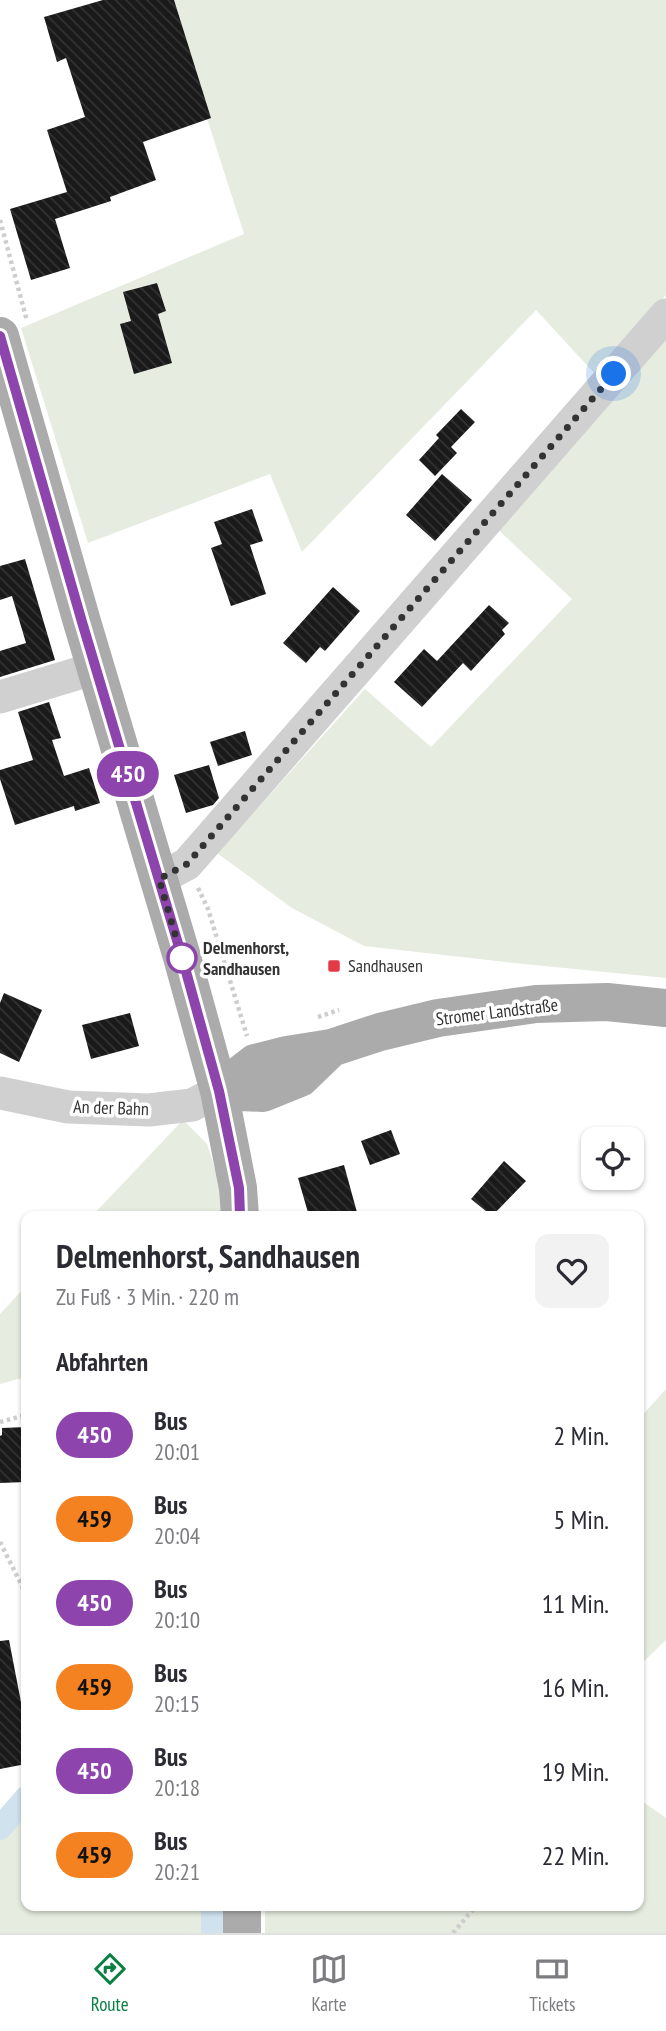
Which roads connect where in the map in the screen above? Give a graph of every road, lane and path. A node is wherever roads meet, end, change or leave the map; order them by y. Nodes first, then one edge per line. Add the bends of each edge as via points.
1 (666, 315) edge
2 (0, 336) edge
3 (96, 668) junction
4 (0, 696) edge
5 (159, 879) junction
6 (666, 1007) edge
7 (219, 1091) junction
8 (0, 1093) edge
9 (240, 1211) edge
10 (21, 1416) edge
11 (0, 1422) edge
12 (0, 1542) edge
13 (21, 1584) edge
14 (242, 1911) edge
15 (473, 1911) edge
16 (242, 1933) edge
17 (453, 1933) edge

1 - 5 street via 187,864
2 - 3 main road
3 - 4 street
3 - 5 main road
5 - 7 main road
6 - 7 main road, Stromer Landstraße via 607,1002 524,1005 438,1018 331,1048 255,1063
7 - 8 street, An der Bahn via 192,1105 149,1110 68,1107
7 - 9 main road
10 - 11 path
12 - 13 path
14 - 16 main road
15 - 17 path

